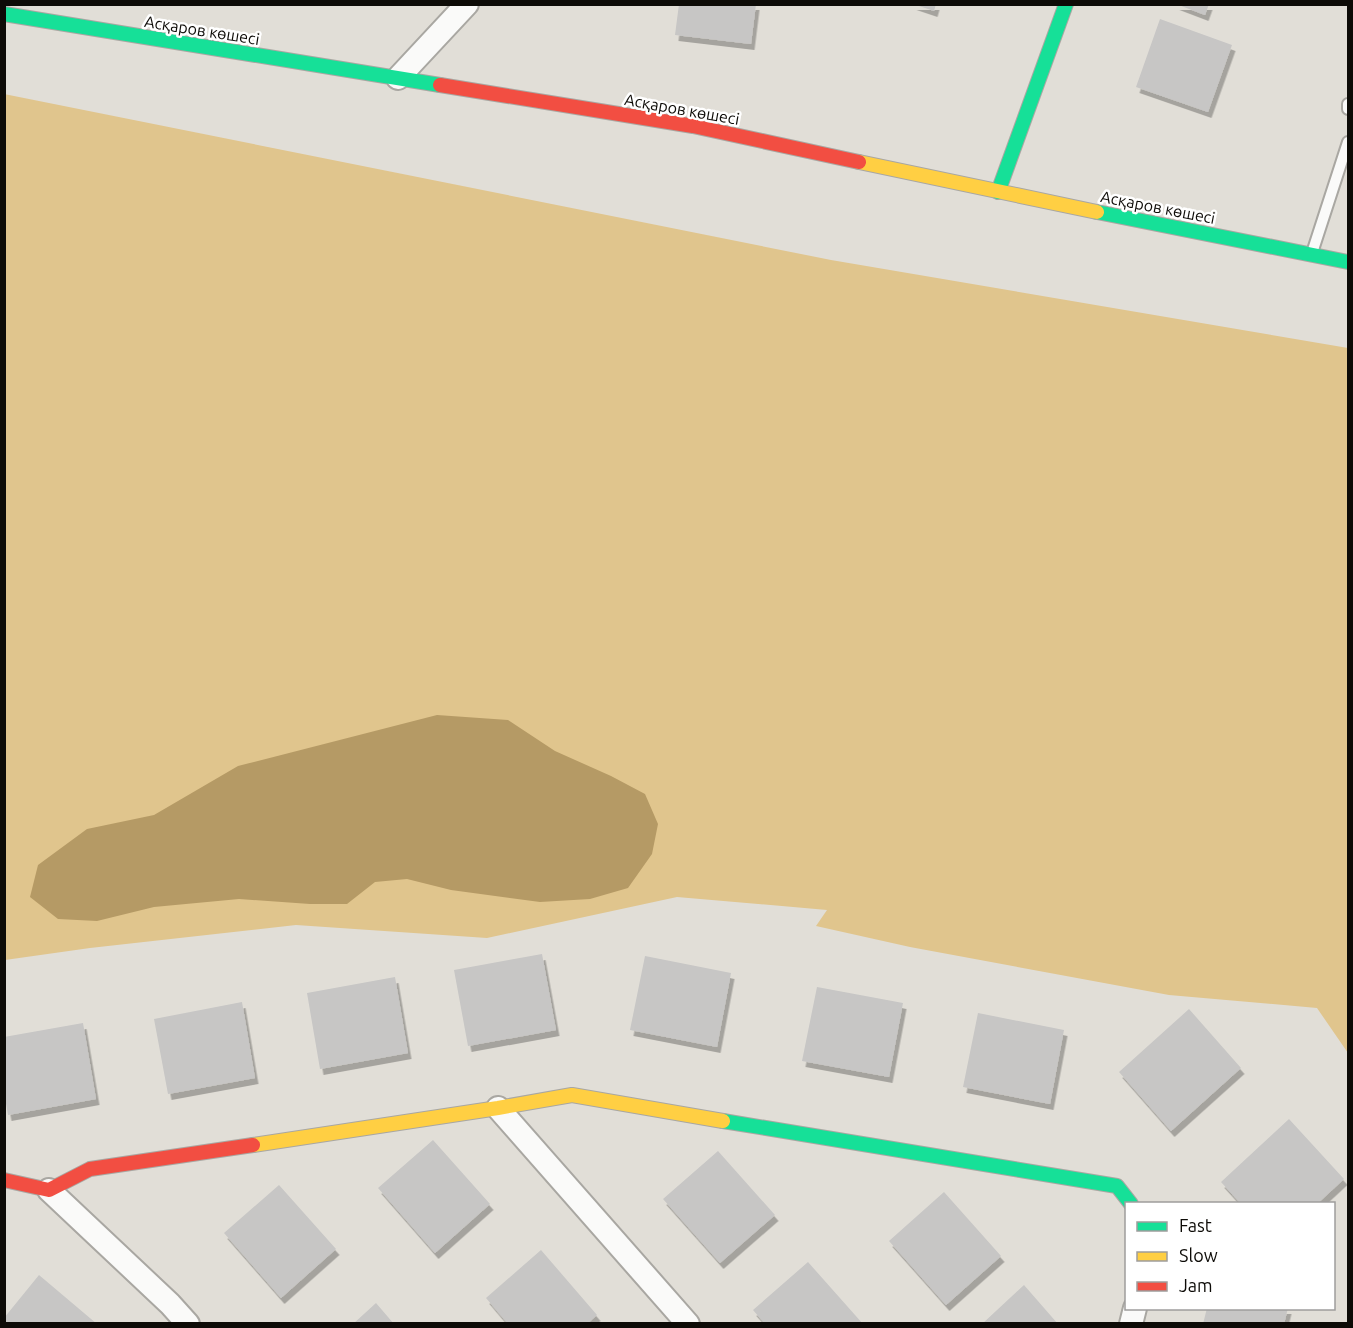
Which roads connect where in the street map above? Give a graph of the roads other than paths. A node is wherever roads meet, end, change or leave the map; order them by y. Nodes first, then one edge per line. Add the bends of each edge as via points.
1 (467, 4) edge
2 (1066, 4) edge
3 (4, 14) edge
4 (398, 78) junction
5 (1348, 104) edge
6 (1348, 109) edge
7 (1348, 142) edge
8 (999, 192) junction
9 (1312, 254) junction
10 (1348, 262) edge
11 (498, 1108) junction
12 (4, 1180) edge
13 (49, 1190) junction
14 (1130, 1202) edge
15 (188, 1323) edge
16 (688, 1323) edge

1 - 4 street
2 - 8 street
3 - 4 street, Асқаров көшесі
4 - 8 street, Асқаров көшесі via 693,126
5 - 6 lane
7 - 9 lane
8 - 9 street, Асқаров көшесі
9 - 10 street, Асқаров көшесі
11 - 13 street via 90,1169
11 - 14 street via 572,1095 1117,1186
11 - 16 street
12 - 13 street
13 - 15 street

